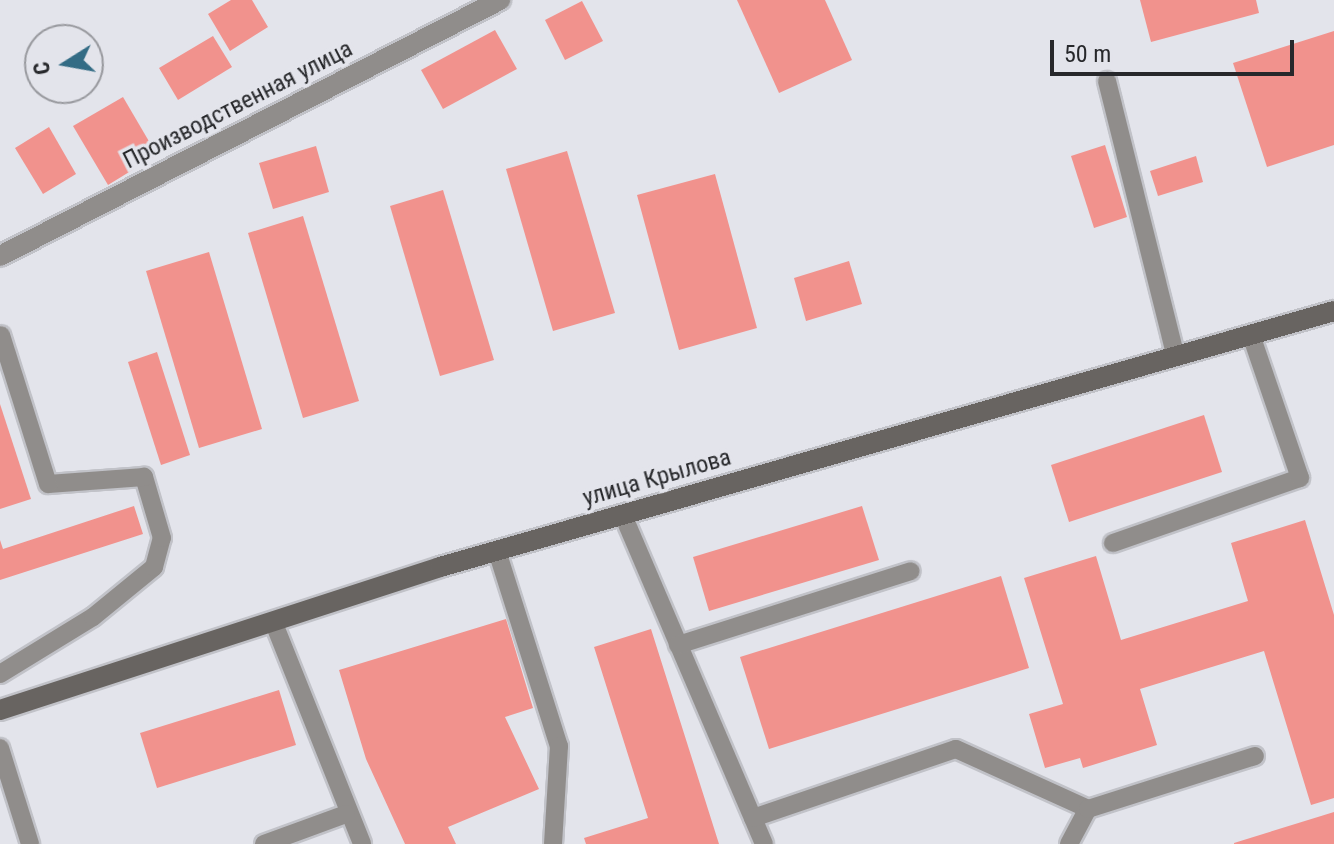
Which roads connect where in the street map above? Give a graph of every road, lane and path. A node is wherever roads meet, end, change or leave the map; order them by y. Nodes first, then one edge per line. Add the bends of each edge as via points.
1 (500, 0) edge
2 (1107, 81) dead end
3 (0, 256) edge
4 (1334, 311) edge
5 (1, 335) edge
6 (1251, 335) junction
7 (1176, 357) junction
8 (623, 515) junction
9 (1113, 543) dead end
10 (497, 551) junction
11 (911, 571) dead end
12 (273, 621) junction
13 (678, 645) junction
14 (0, 674) edge
15 (0, 710) edge
16 (0, 748) edge
17 (1255, 756) dead end
18 (1088, 809) junction
19 (346, 814) junction
20 (753, 818) junction
21 (30, 844) edge
22 (264, 844) edge
23 (362, 844) edge
24 (553, 844) edge
25 (764, 844) edge
26 (1069, 844) edge

1 - 3 street, Производственная улица
2 - 7 lane
4 - 6 street, улица Крылова
5 - 14 lane via 48,484 144,477 162,538 154,567 93,617
6 - 7 street, улица Крылова
6 - 9 lane via 1300,478
7 - 8 street, улица Крылова
8 - 10 street, улица Крылова
8 - 13 lane
10 - 12 street, улица Крылова
10 - 24 lane via 559,746
11 - 13 lane
12 - 15 street, улица Крылова
12 - 19 lane
13 - 20 lane
16 - 21 lane
17 - 18 lane
18 - 20 lane via 956,749
18 - 26 lane
19 - 22 lane
19 - 23 lane
20 - 25 lane

